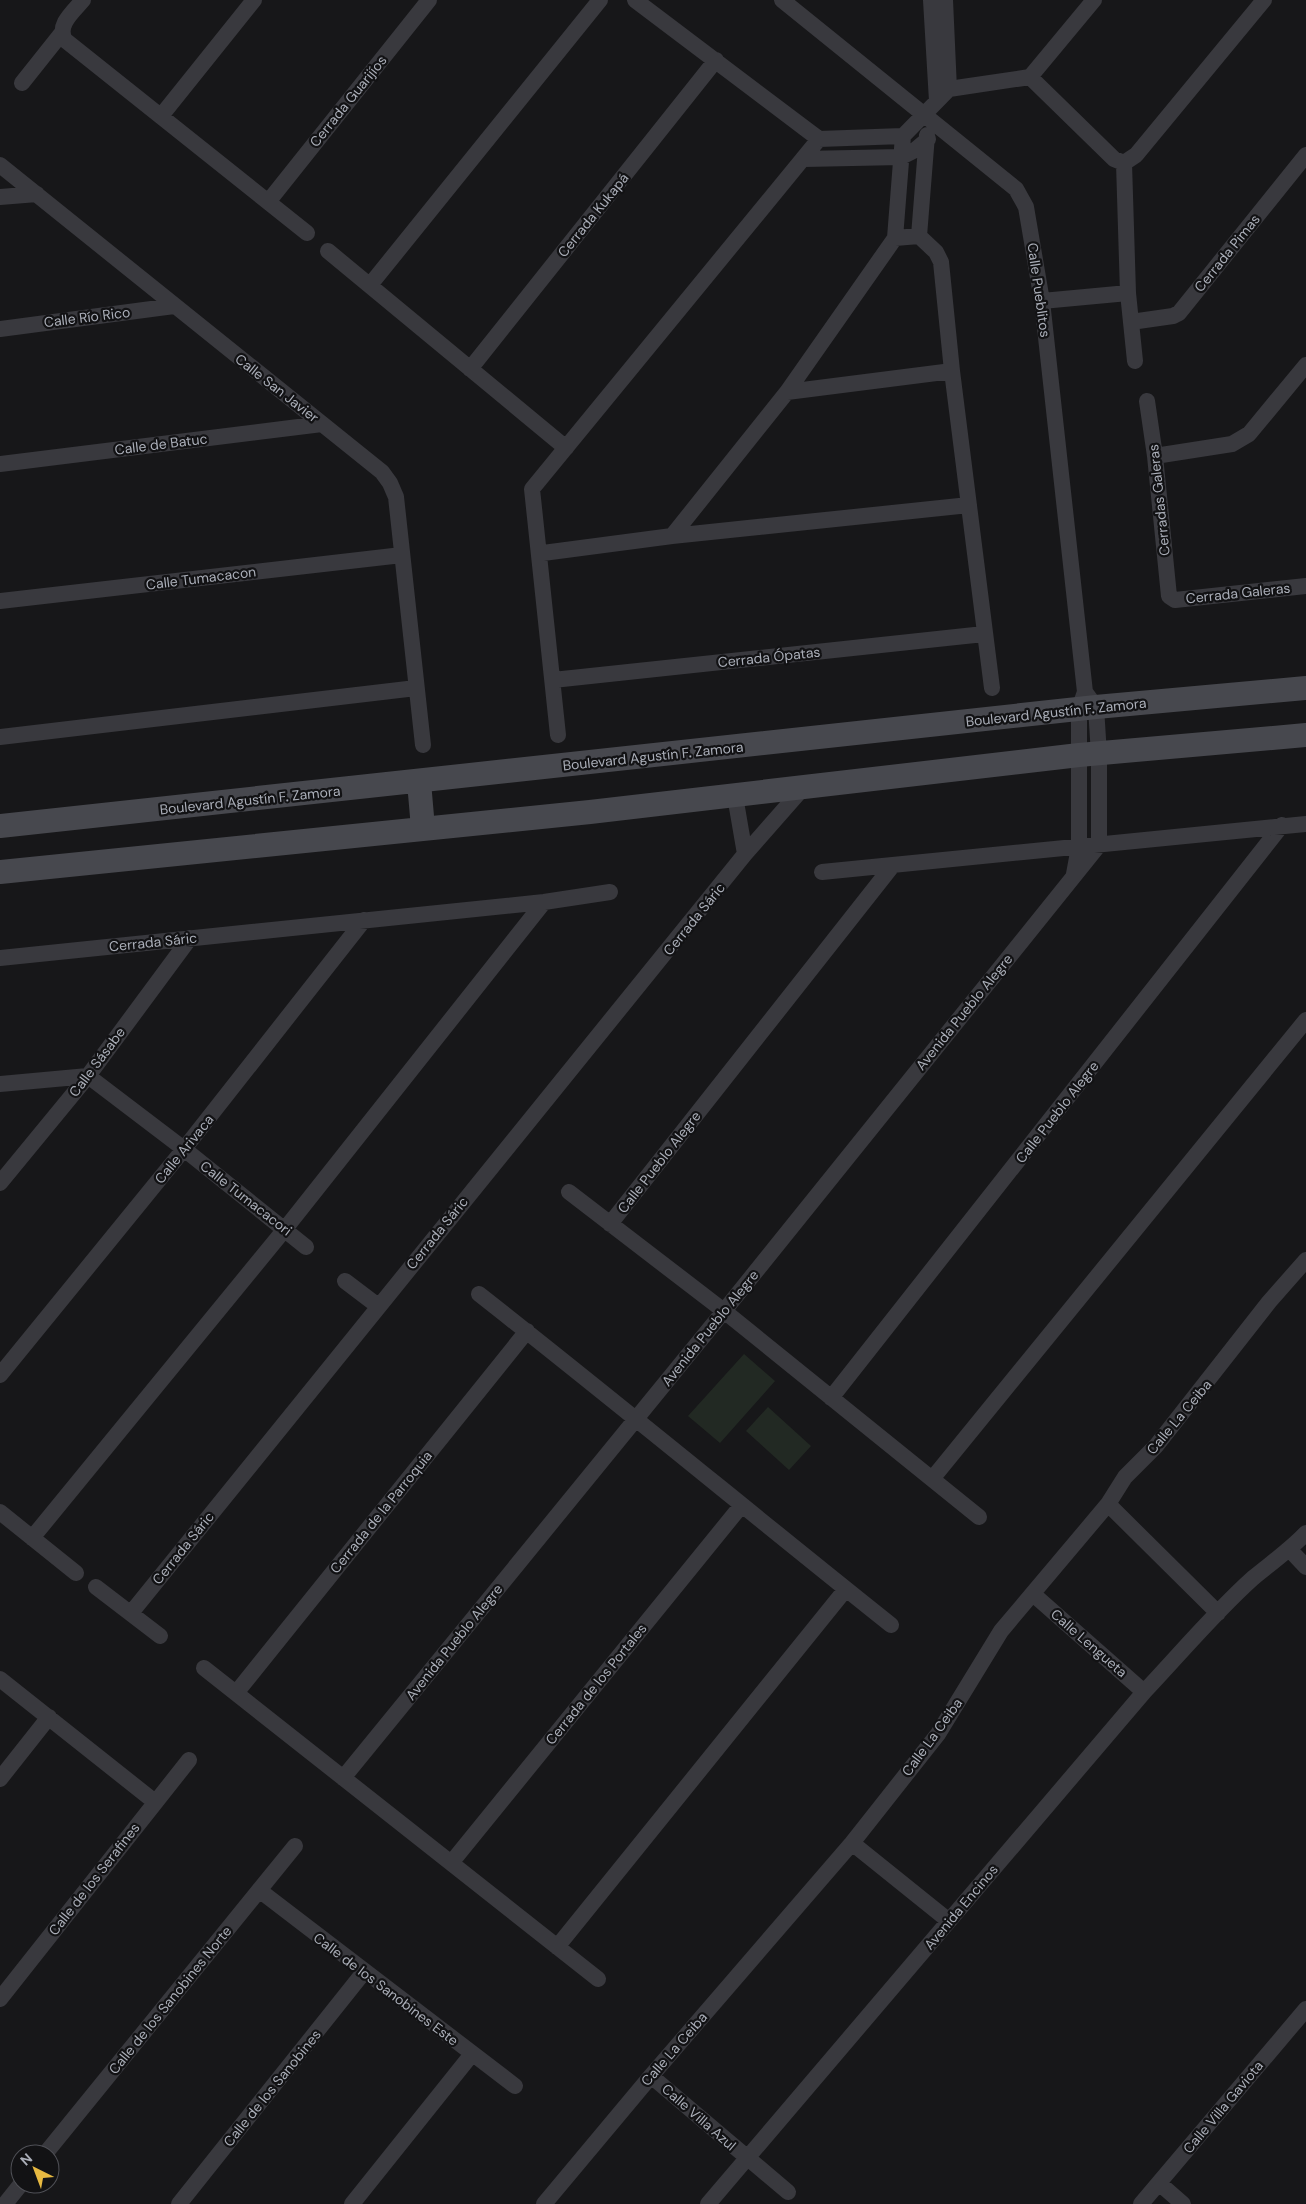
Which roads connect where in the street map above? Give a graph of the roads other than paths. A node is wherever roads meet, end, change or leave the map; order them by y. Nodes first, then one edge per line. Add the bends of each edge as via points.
1 (83, 0) edge
2 (254, 0) edge
3 (429, 0) edge
4 (600, 0) edge
5 (635, 0) edge
6 (782, 0) edge
7 (924, 0) edge
8 (930, 0) edge
9 (945, 0) edge
10 (1094, 0) edge
11 (1264, 0) edge
12 (61, 34) junction
13 (716, 60) junction
14 (1030, 77) junction
15 (22, 83) dead end
16 (949, 89) junction
17 (937, 101) junction
18 (924, 115) junction
19 (161, 116) junction
20 (903, 136) junction
21 (818, 139) junction
22 (928, 139) junction
23 (1306, 155) edge
24 (901, 157) junction
25 (804, 159) junction
26 (1124, 163) junction
27 (0, 165) edge
28 (37, 194) junction
29 (0, 197) edge
30 (268, 202) junction
31 (308, 233) dead end
32 (918, 236) junction
33 (895, 238) junction
34 (328, 251) dead end
35 (370, 286) junction
36 (1128, 293) junction
37 (1042, 301) junction
38 (174, 306) junction
39 (1131, 322) junction
40 (0, 328) edge
41 (1135, 361) dead end
42 (1306, 365) edge
43 (470, 369) junction
44 (952, 371) junction
45 (786, 392) junction
46 (1147, 401) dead end
47 (322, 424) junction
48 (566, 448) junction
49 (1155, 456) junction
50 (0, 464) edge
51 (969, 505) junction
52 (672, 536) junction
53 (402, 555) junction
54 (540, 556) junction
55 (1306, 586) edge
56 (1171, 598) joint
57 (0, 601) edge
58 (984, 634) junction
59 (553, 680) junction
60 (416, 688) junction
61 (992, 688) dead end
62 (1306, 688) edge
63 (1087, 703) junction
64 (558, 735) dead end
65 (1306, 735) edge
66 (0, 737) edge
67 (423, 745) dead end
68 (1089, 755) junction
69 (419, 782) junction
70 (803, 788) junction
71 (735, 796) junction
72 (1306, 824) edge
73 (1282, 825) junction
74 (0, 826) edge
75 (423, 828) junction
76 (1099, 845) junction
77 (1079, 847) junction
78 (745, 854) junction
79 (893, 865) junction
80 (0, 872) edge
81 (822, 872) dead end
82 (1074, 874) junction
83 (610, 892) dead end
84 (544, 902) junction
85 (364, 920) junction
86 (190, 938) junction
87 (0, 958) edge
88 (1306, 1020) edge
89 (88, 1076) junction
90 (0, 1084) edge
91 (184, 1149) junction
92 (0, 1183) edge
93 (569, 1192) dead end
94 (610, 1224) junction
95 (286, 1229) junction
96 (306, 1246) dead end
97 (1306, 1260) edge
98 (345, 1281) dead end
99 (480, 1294) dead end
100 (378, 1306) junction
101 (724, 1311) junction
102 (527, 1331) junction
103 (0, 1375) edge
104 (831, 1398) junction
105 (636, 1418) junction
106 (932, 1479) junction
107 (1108, 1504) junction
108 (741, 1506) junction
109 (0, 1512) edge
110 (979, 1517) dead end
111 (1306, 1533) edge
112 (32, 1538) junction
113 (1290, 1550) junction
114 (1306, 1567) edge
115 (76, 1573) dead end
116 (96, 1587) dead end
117 (846, 1589) junction
118 (1033, 1594) junction
119 (131, 1613) junction
120 (1218, 1613) junction
121 (890, 1626) dead end
122 (160, 1636) dead end
123 (204, 1668) dead end
124 (0, 1679) edge
125 (1144, 1692) junction
126 (236, 1693) junction
127 (49, 1717) junction
128 (189, 1760) dead end
129 (343, 1778) junction
130 (0, 1779) edge
131 (155, 1802) junction
132 (852, 1843) junction
133 (295, 1846) dead end
134 (451, 1863) junction
135 (259, 1890) junction
136 (949, 1921) junction
137 (557, 1947) junction
138 (364, 1972) junction
139 (598, 1979) dead end
140 (0, 1999) edge
141 (1306, 2009) edge
142 (472, 2054) junction
143 (651, 2076) junction
144 (515, 2086) dead end
145 (53, 2144) edge
146 (747, 2158) junction
147 (1158, 2183) junction
148 (788, 2192) dead end
149 (13, 2194) edge
150 (5, 2204) edge
151 (179, 2204) edge
152 (352, 2204) edge
153 (544, 2204) edge
154 (708, 2204) edge
155 (1141, 2204) edge
156 (1183, 2204) edge

1 - 12 street via 62,27
2 - 19 street
3 - 30 street, Cerrada Guarijíos
4 - 35 street
5 - 13 street
6 - 18 street, Calle Pueblitos
7 - 8 street
8 - 17 street
9 - 16 street
10 - 14 street
11 - 26 street via 1136,155
12 - 15 street
12 - 19 street
13 - 21 street
13 - 43 street, Cerrada Kukapá
14 - 16 street
14 - 26 street via 1114,159
16 - 17 street
17 - 18 street
18 - 20 street
18 - 22 street
18 - 37 street, Calle Pueblitos via 1016,189 1022,198
19 - 30 street
20 - 21 street
20 - 24 street
21 - 25 street
22 - 24 street
22 - 32 street
23 - 39 street, Cerrada Pimas via 1179,313
24 - 25 street
24 - 33 street
25 - 48 street
26 - 36 street
27 - 28 street, Calle San Javier
28 - 29 street
28 - 38 street, Calle San Javier
30 - 31 street
32 - 33 street
32 - 44 street via 936,252 941,262
33 - 45 street
34 - 35 street
35 - 43 street
36 - 37 street
36 - 39 street
37 - 63 street, Calle Pueblitos
38 - 40 street, Calle Río Rico
38 - 47 street, Calle San Javier
39 - 41 street
42 - 49 street via 1249,434 1240,440
43 - 48 street
44 - 45 street
44 - 51 street
45 - 52 street
46 - 49 street, Cerradas Galeras
47 - 50 street, Calle de Batuc
47 - 53 street, Calle San Javier via 382,472 390,483 396,497
48 - 54 street via 532,489
49 - 56 street, Cerradas Galeras
51 - 52 street
51 - 58 street
52 - 54 street via 543,553
53 - 57 street, Calle Tumacacon
53 - 60 street, Calle San Javier
54 - 59 street
55 - 56 street, Cerrada Galeras
58 - 59 street, Cerrada Ópatas
58 - 61 street
59 - 64 street
60 - 66 street
60 - 67 street, Calle San Javier
62 - 63 street, Boulevard Agustín F. Zamora
63 - 68 street, Avenida Pueblo Alegre
63 - 69 street, Boulevard Agustín F. Zamora
65 - 68 street
68 - 70 street
68 - 76 street, Avenida Pueblo Alegre
68 - 77 street, Avenida Pueblo Alegre
69 - 74 street, Boulevard Agustín F. Zamora
69 - 75 street
70 - 71 street
70 - 78 street, Cerrada Sáric
71 - 75 street
71 - 78 street
72 - 73 street
73 - 76 street
73 - 104 street, Calle Pueblo Alegre
75 - 80 street
76 - 77 street
76 - 82 street, Avenida Pueblo Alegre
77 - 79 street
77 - 82 street, Avenida Pueblo Alegre
78 - 100 street, Cerrada Sáric
79 - 81 street
79 - 94 street, Calle Pueblo Alegre
82 - 101 street, Avenida Pueblo Alegre
83 - 84 street, Cerrada Sáric
84 - 85 street, Cerrada Sáric
84 - 95 street
85 - 86 street, Cerrada Sáric
85 - 91 street, Calle Arivaca
86 - 87 street, Cerrada Sáric
86 - 89 street, Calle Sásabe
88 - 106 street
89 - 90 street
89 - 91 street, Calle Tumacacori
89 - 92 street, Calle Sásabe
91 - 95 street, Calle Tumacacori
91 - 103 street, Calle Arivaca
93 - 94 street, Calle Pueblo Alegre
94 - 101 street, Calle Pueblo Alegre
95 - 96 street, Calle Tumacacori
95 - 112 street
97 - 107 street, Calle La Ceiba via 1156,1446 1125,1477
98 - 100 street
99 - 102 street
100 - 119 street, Cerrada Sáric
101 - 104 street, Calle Pueblo Alegre
101 - 105 street, Avenida Pueblo Alegre
102 - 105 street
102 - 126 street, Cerrada de la Parroquia
104 - 106 street, Calle Pueblo Alegre
105 - 108 street
105 - 129 street, Avenida Pueblo Alegre
106 - 110 street, Calle Pueblo Alegre
107 - 118 street, Calle La Ceiba
107 - 120 street
108 - 117 street
108 - 134 street, Cerrada de los Portales
109 - 112 street
111 - 113 street, Avenida Encinos
112 - 115 street
113 - 114 street
113 - 120 street, Avenida Encinos via 1254,1578
116 - 119 street
117 - 121 street
117 - 137 street
118 - 125 street, Calle Lengueta
118 - 132 street, Calle La Ceiba via 1001,1631 938,1734
119 - 122 street
120 - 125 street, Avenida Encinos
123 - 126 street
124 - 127 street
125 - 136 street, Avenida Encinos
126 - 129 street
127 - 130 street
127 - 131 street
128 - 131 street, Calle de los Serafines
129 - 134 street
131 - 140 street, Calle de los Serafines
132 - 136 street
132 - 143 street, Calle La Ceiba
133 - 135 street, Calle de los Sanobines Norte
134 - 137 street
135 - 138 street, Calle de los Sanobines Este
135 - 145 street, Calle de los Sanobines Norte
136 - 146 street, Avenida Encinos
137 - 139 street
138 - 142 street, Calle de los Sanobines Este
138 - 151 street, Calle de los Sanobines
141 - 147 street, Calle Villa Gaviota
142 - 144 street, Calle de los Sanobines Este
142 - 152 street
143 - 146 street, Calle Villa Azul
143 - 153 street, Calle La Ceiba
146 - 148 street, Calle Villa Azul
146 - 154 street, Avenida Encinos
147 - 155 street, Calle Villa Gaviota
147 - 156 street
149 - 150 street

